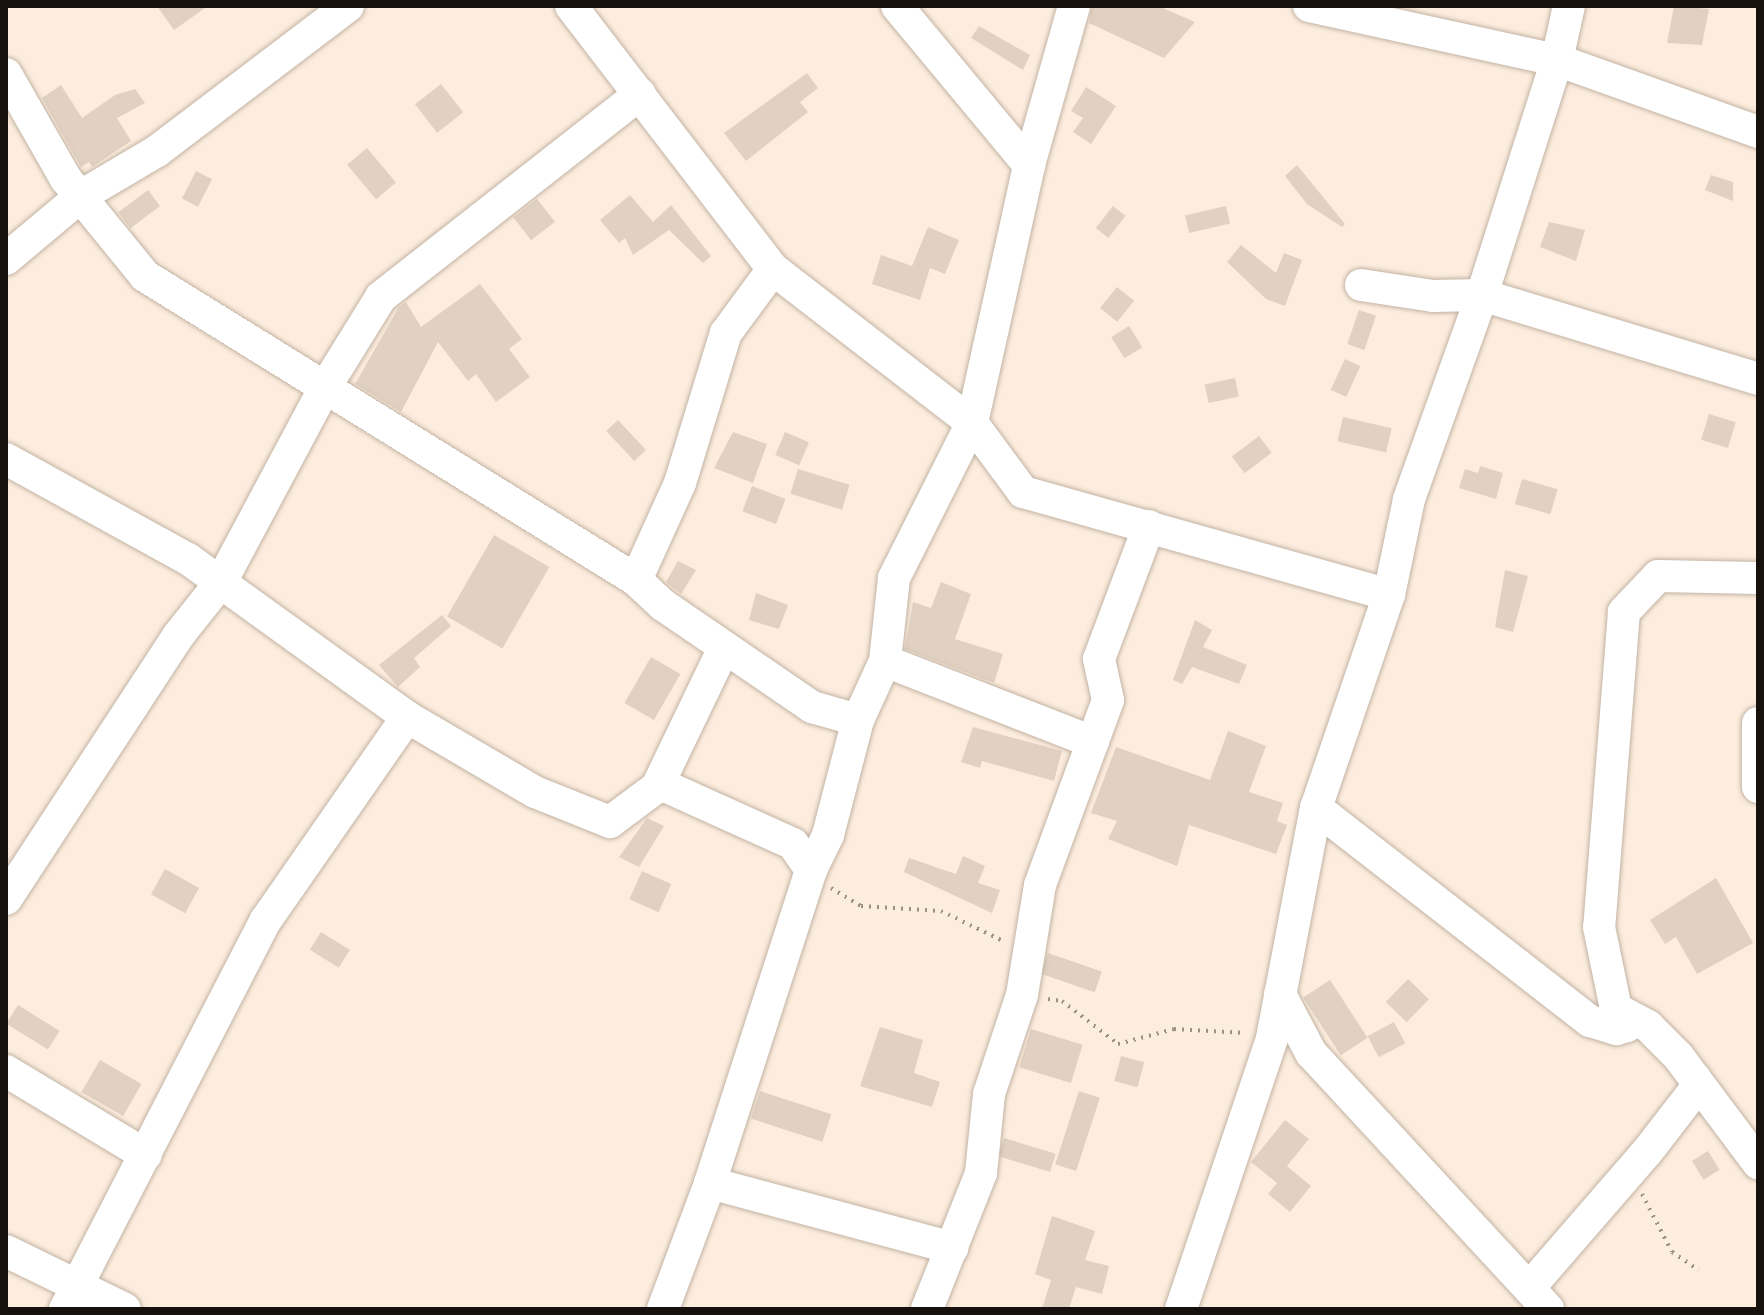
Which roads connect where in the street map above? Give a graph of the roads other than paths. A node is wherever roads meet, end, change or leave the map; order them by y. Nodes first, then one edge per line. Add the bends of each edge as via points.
1 (348, 6) edge
2 (571, 6) edge
3 (897, 6) edge
4 (1074, 6) edge
5 (1309, 6) edge
6 (1569, 6) edge
7 (1557, 60) junction
8 (6, 74) edge
9 (640, 94) junction
10 (1758, 132) edge
11 (1029, 165) junction
12 (81, 196) junction
13 (6, 259) edge
14 (773, 269) junction
15 (1361, 285) dead end
16 (1482, 295) junction
17 (1758, 379) edge
18 (324, 389) junction
19 (972, 423) junction
20 (10, 469) edge
21 (1149, 526) junction
22 (1758, 578) edge
23 (636, 580) junction
24 (221, 582) junction
25 (1389, 595) junction
26 (724, 648) junction
27 (885, 661) junction
28 (407, 717) junction
29 (858, 720) junction
30 (1757, 737) edge
31 (1093, 742) junction
32 (657, 787) junction
33 (1758, 787) edge
34 (1316, 808) junction
35 (811, 870) junction
36 (10, 880) edge
37 (1280, 994) junction
38 (1616, 1009) junction
39 (6, 1071) edge
40 (1695, 1078) junction
41 (146, 1155) junction
42 (1758, 1163) edge
43 (710, 1183) junction
44 (952, 1248) junction
45 (6, 1251) edge
46 (72, 1298) edge
47 (1538, 1298) edge
48 (125, 1309) edge
49 (663, 1309) edge
50 (927, 1309) edge
51 (1181, 1309) edge

1 - 12 street via 157,151
2 - 9 street
3 - 11 street
4 - 11 street
5 - 7 street
6 - 7 street
7 - 10 street
7 - 16 street
8 - 12 street
9 - 14 street
9 - 18 street via 381,297
11 - 19 street
12 - 13 street
12 - 18 street via 145,276
14 - 19 street
14 - 23 street via 726,333 680,483
15 - 16 street via 1433,296
16 - 17 street
16 - 25 street via 1409,499
18 - 23 street
18 - 24 street
19 - 21 street via 1023,492
19 - 27 street via 894,578
20 - 24 street via 56,483
21 - 25 street
21 - 31 street via 1099,659 1108,700
22 - 38 street via 1658,576 1624,612 1599,927
23 - 26 street
24 - 28 street
24 - 36 street
25 - 34 street
26 - 29 street via 812,707
26 - 32 street
27 - 29 street
27 - 31 street
28 - 32 street via 535,792 600,820 622,817
28 - 41 street via 266,920
29 - 35 street via 828,835
30 - 33 street
31 - 44 street via 1040,885 1022,995 989,1094 981,1173
32 - 35 street via 783,838 802,852
34 - 37 street
34 - 38 street via 1590,1021 1617,1029 1627,1026 1631,1018
35 - 43 street
37 - 47 street via 1311,1053
37 - 51 street via 1272,1038
38 - 40 street via 1648,1026
39 - 41 street
40 - 42 street
40 - 47 street via 1695,1090
41 - 46 street
43 - 44 street
43 - 49 street
44 - 50 street
45 - 46 street
46 - 48 street

